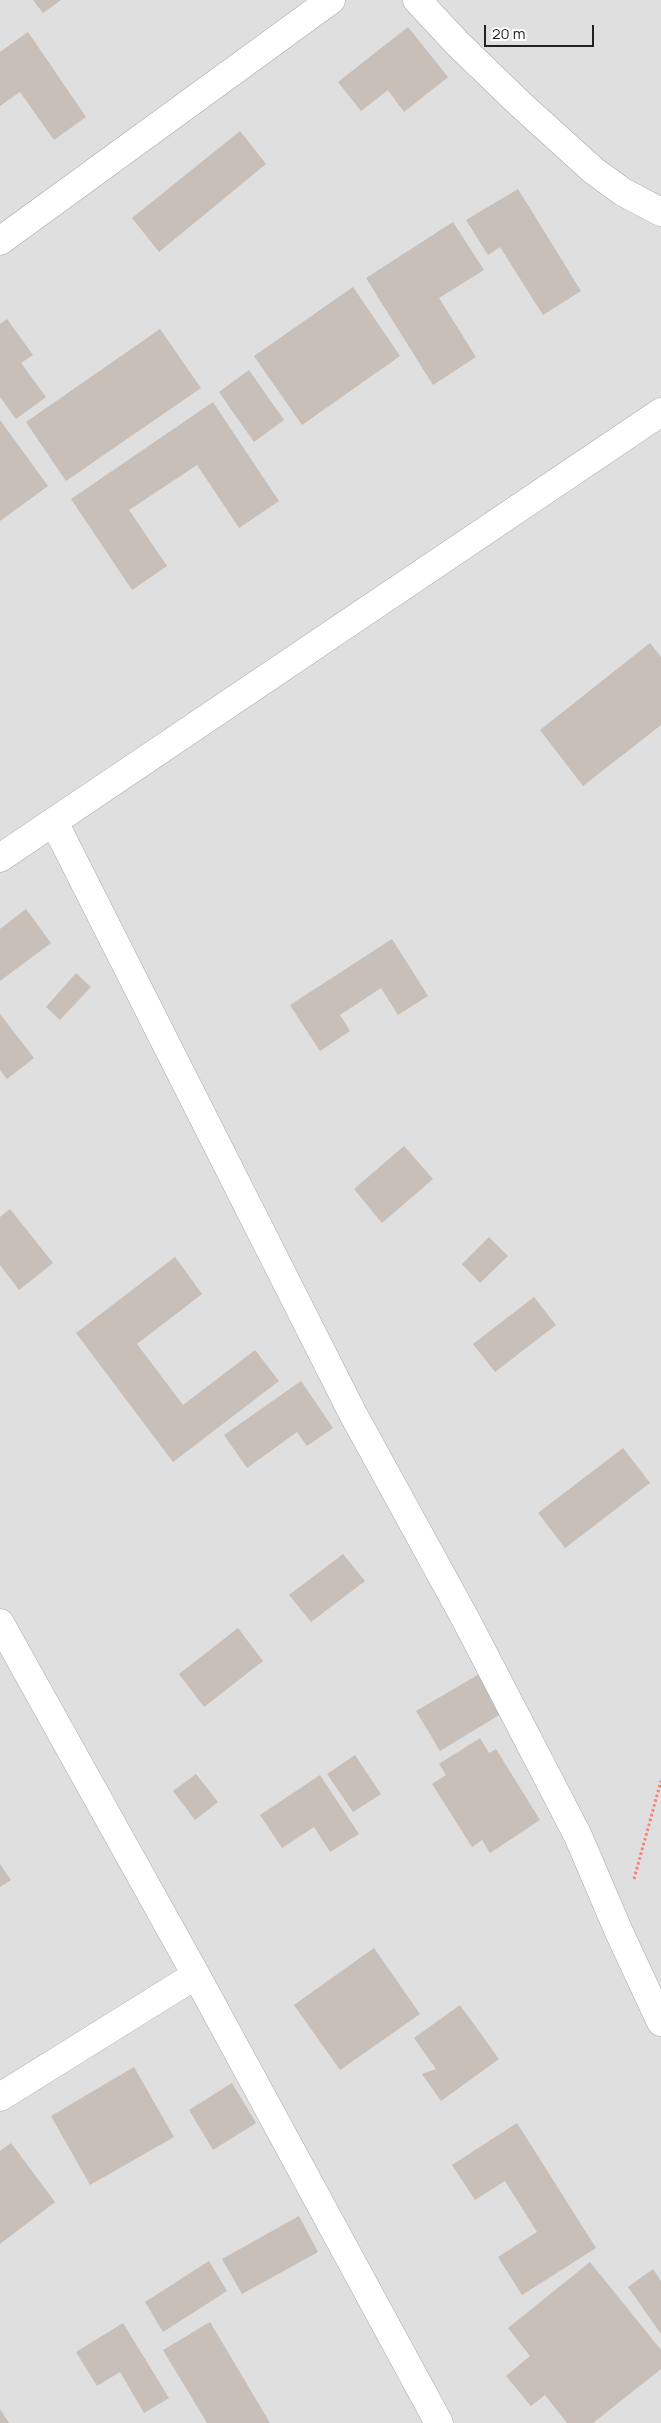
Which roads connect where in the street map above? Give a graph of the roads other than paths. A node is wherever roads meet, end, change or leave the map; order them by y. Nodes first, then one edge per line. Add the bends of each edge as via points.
1 (331, 0) edge
2 (417, 0) edge
3 (661, 212) edge
4 (0, 241) edge
5 (661, 412) edge
6 (54, 822) junction
7 (0, 858) edge
8 (0, 1623) edge
9 (196, 1975) junction
10 (661, 2022) edge
11 (0, 2097) edge
12 (439, 2423) edge

1 - 4 street
2 - 3 street via 498,83 594,171 623,192
5 - 6 street
6 - 7 street
6 - 10 street via 352,1412 466,1620 574,1828
8 - 9 street
9 - 11 street
9 - 12 street

